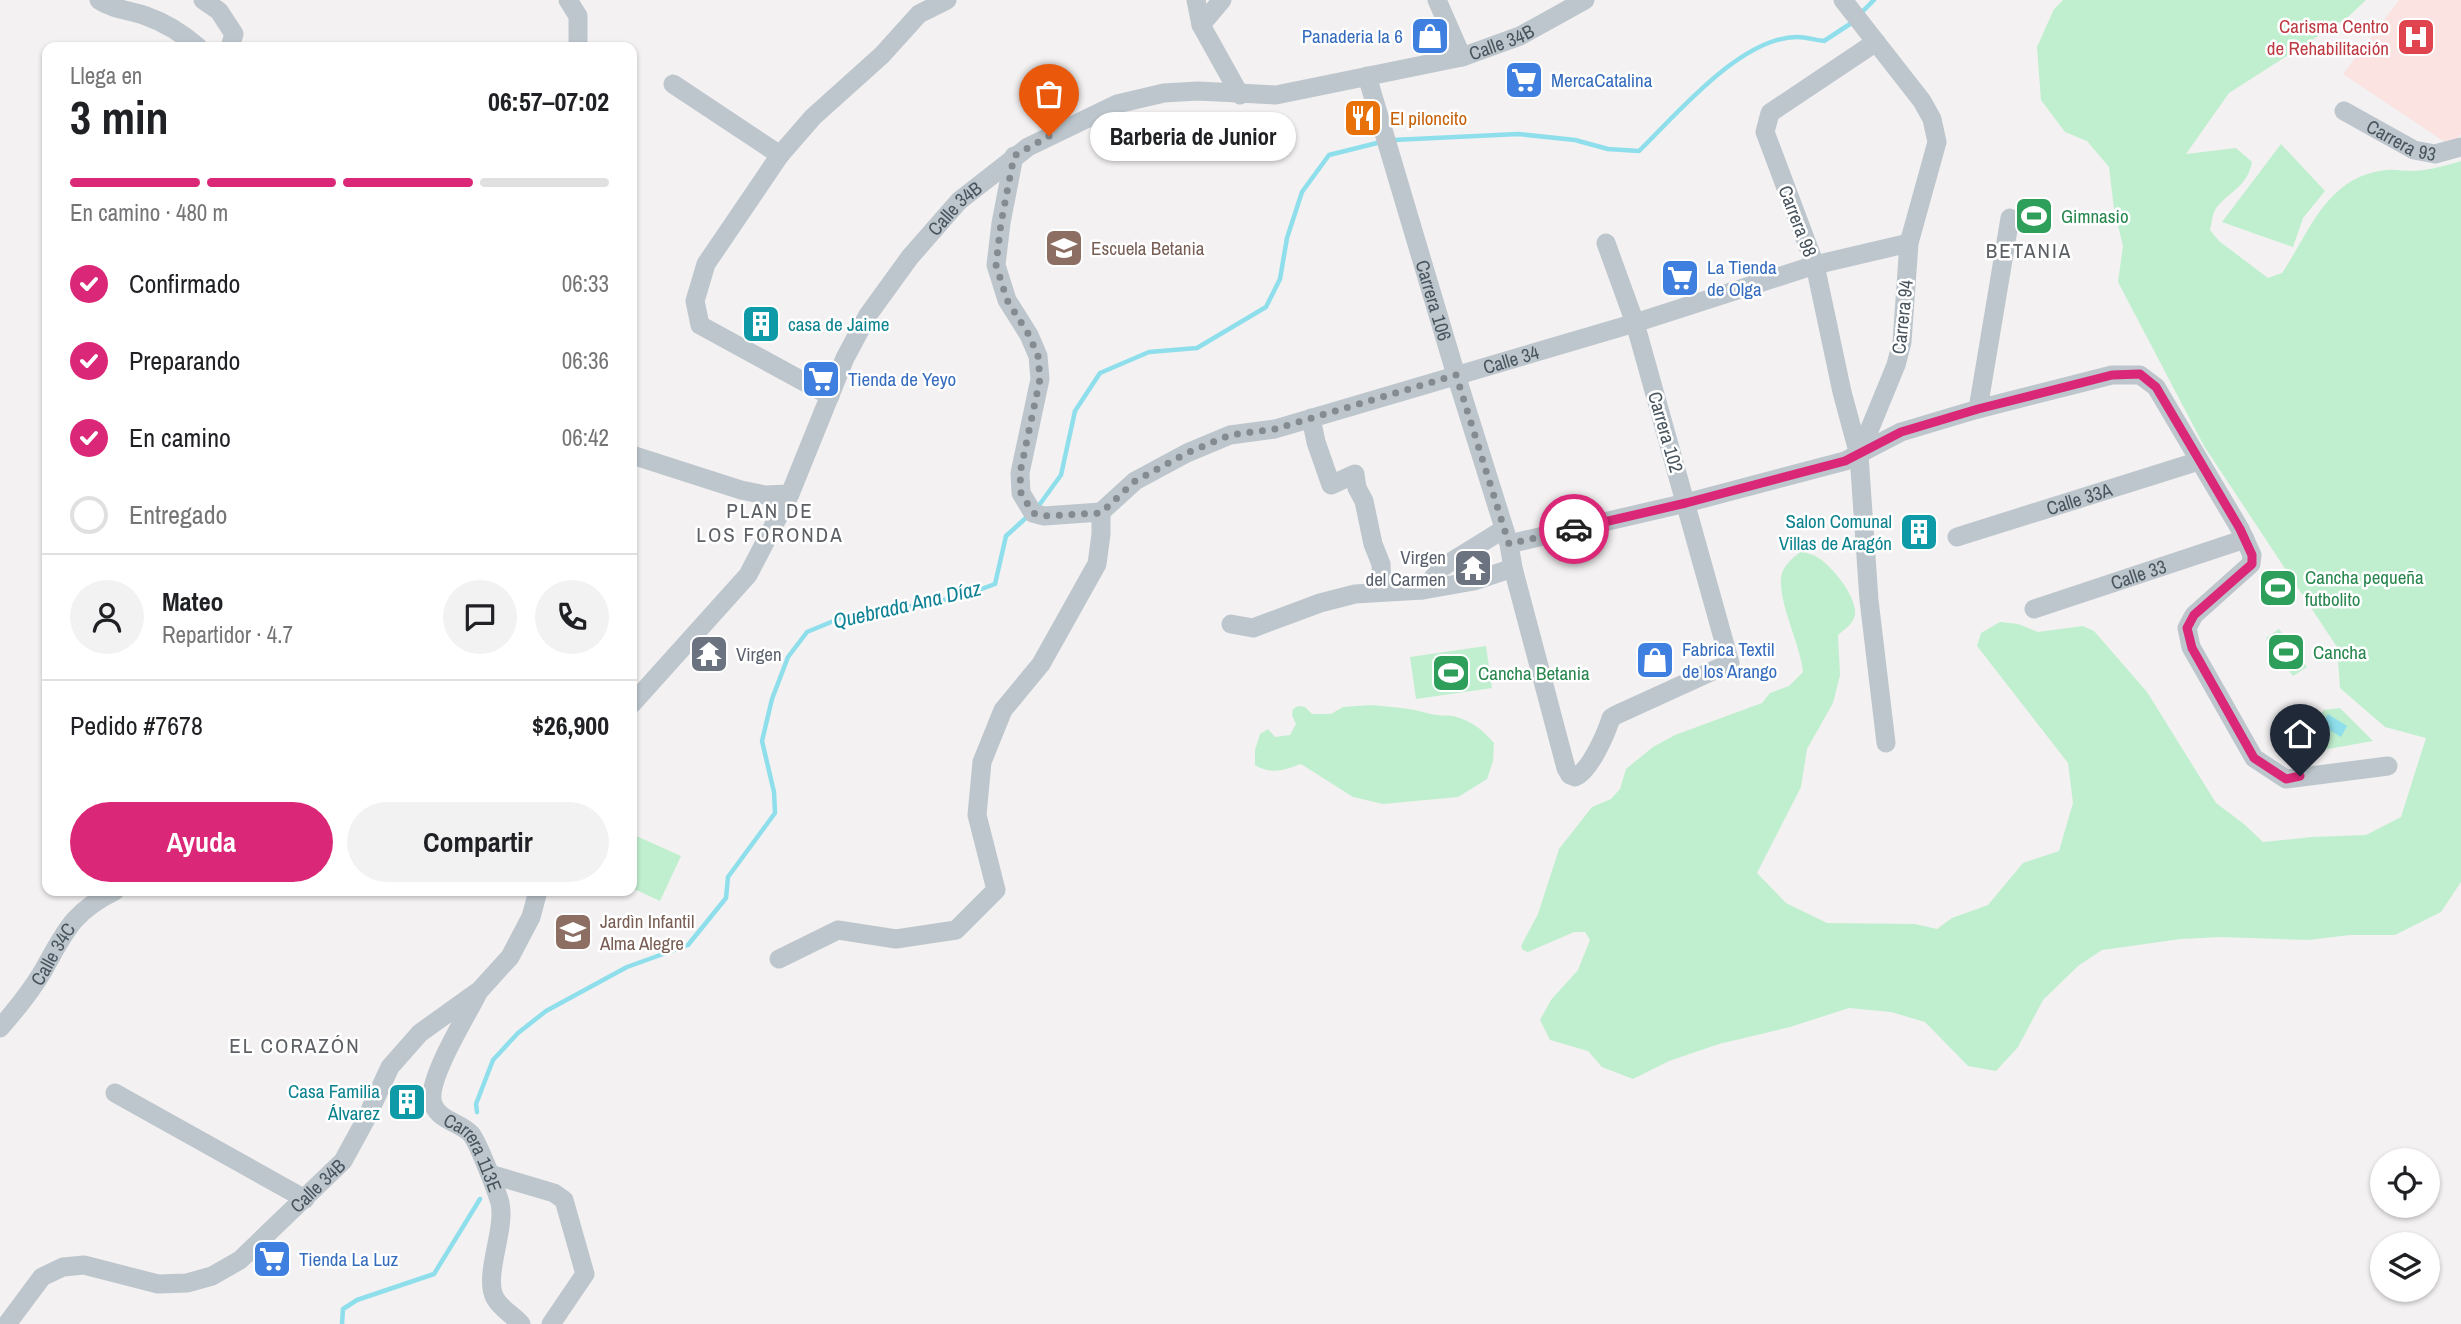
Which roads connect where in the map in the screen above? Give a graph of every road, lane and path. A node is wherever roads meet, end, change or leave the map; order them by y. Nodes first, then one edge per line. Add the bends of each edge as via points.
1 (99, 0) edge
2 (203, 0) edge
3 (568, 0) edge
4 (947, 0) edge
5 (1196, 0) edge
6 (1222, 0) edge
7 (1437, 0) edge
8 (1585, 0) edge
9 (920, 7) edge
10 (1860, 22) edge
11 (1200, 25) junction
12 (192, 42) edge
13 (232, 42) edge
14 (578, 42) edge
15 (1462, 57) junction
16 (1367, 76) junction
17 (673, 84) dead end
18 (1240, 95) junction
19 (2344, 111) dead end
20 (2461, 147) edge
21 (780, 155) junction
22 (1014, 156) junction
23 (2010, 218) dead end
24 (1606, 243) dead end
25 (1909, 243) junction
26 (1815, 265) junction
27 (1635, 323) junction
28 (1456, 375) junction
29 (830, 396) junction
30 (1978, 409) junction
31 (1311, 418) junction
32 (1859, 455) junction
33 (637, 456) edge
34 (2199, 461) junction
35 (790, 494) junction
36 (1686, 503) junction
37 (1101, 513) junction
38 (1507, 536) junction
39 (1957, 537) dead end
40 (2245, 539) junction
41 (1513, 568) junction
42 (1423, 590) junction
43 (1382, 591) junction
44 (2034, 609) dead end
45 (1231, 624) dead end
46 (637, 698) edge
47 (1886, 743) dead end
48 (2388, 766) dead end
49 (1566, 768) joint
50 (106, 896) edge
51 (537, 896) edge
52 (779, 959) dead end
53 (480, 990) junction
54 (0, 1028) edge
55 (114, 1093) dead end
56 (490, 1174) junction
57 (305, 1199) junction
58 (7, 1324) edge
59 (521, 1324) edge
60 (551, 1324) edge

1 - 12 street via 147,16
2 - 13 street via 219,11 234,34
3 - 14 street via 578,16
4 - 9 street
5 - 11 street
6 - 11 street
7 - 15 street
8 - 15 street, Calle 34B via 1520,36
9 - 21 street via 882,55 813,117
10 - 25 street, Carrera 94 via 1922,101 1937,142
10 - 26 street, Carrera 98 via 1770,113 1765,132
11 - 18 street
15 - 16 street, Calle 34B
16 - 18 street, Calle 34B via 1276,95
16 - 28 street, Carrera 106
17 - 21 street
18 - 22 street, Calle 34B via 1164,93 1116,104
19 - 20 street, Carrera 93 via 2414,150 2435,154
21 - 29 street via 706,264 695,301 700,325
22 - 29 street, Calle 34B via 959,201 909,257 868,315
22 - 37 street via 996,265 1007,300 1038,356 1040,379 1020,473 1021,493 1033,513 1044,516
23 - 30 street
24 - 27 street, Carrera 102
25 - 26 street, Calle 34
25 - 32 street, Carrera 94 via 1902,342
26 - 27 street, Calle 34
26 - 32 street, Carrera 98
27 - 28 street, Calle 34
27 - 36 street, Carrera 102
28 - 31 street, Calle 34
28 - 38 street, Carrera 106
29 - 35 street, Calle 34B
30 - 32 street via 1901,432
30 - 34 street via 2112,375 2140,374 2156,387
31 - 37 street, Calle 34 via 1230,435 1187,453 1135,481
31 - 43 street via 1331,485 1355,474 1381,564
32 - 36 street
32 - 47 street, Carrera 94 via 1869,600
33 - 35 street via 741,490
34 - 39 street, Calle 33A
34 - 40 street
35 - 46 street, Calle 34B via 748,575
36 - 38 street
36 - 49 street, Carrera 102 via 1730,663 1611,718 1581,775 1570,775
37 - 52 street via 1097,565 1041,664 1003,710 982,762 977,815 996,890 956,930 897,939 838,930
38 - 41 street, Carrera 106
38 - 42 street via 1441,568
40 - 44 street, Calle 33
40 - 48 street via 2252,564 2194,615 2187,628 2192,648 2254,758 2286,779
41 - 42 street
41 - 49 street, Carrera 106
42 - 43 street
43 - 45 street via 1337,598 1253,628
50 - 54 street, Calle 34C via 78,914
51 - 53 street, Calle 34B via 510,957
53 - 56 street, Carrera 113E via 433,1080 432,1101 449,1122 471,1134
53 - 57 street, Calle 34B via 420,1033 390,1067 342,1161
55 - 57 street
56 - 59 street, Carrera 113E via 500,1204 493,1295
56 - 60 street via 554,1192 564,1200 585,1274
57 - 58 street, Calle 34B via 240,1260 212,1276 158,1284 84,1265 62,1267 42,1277

